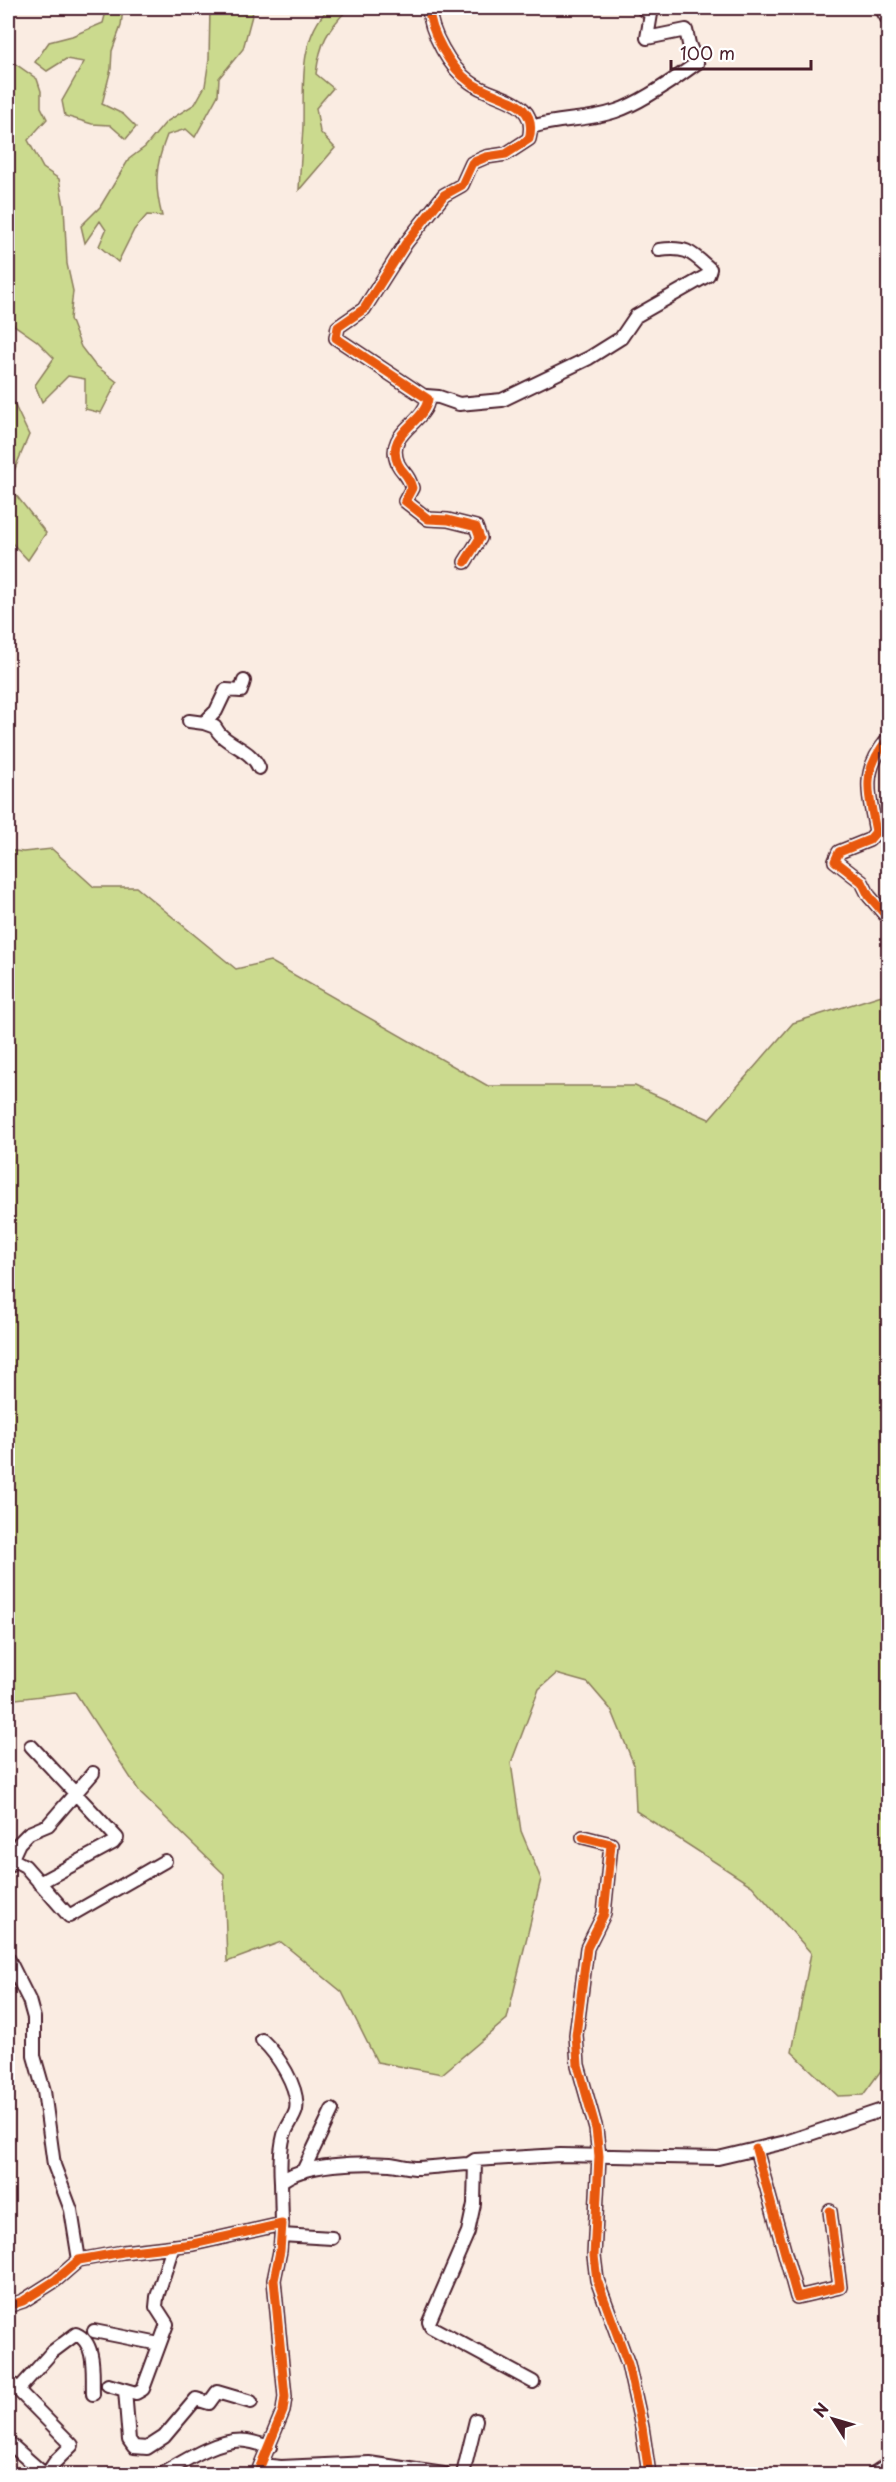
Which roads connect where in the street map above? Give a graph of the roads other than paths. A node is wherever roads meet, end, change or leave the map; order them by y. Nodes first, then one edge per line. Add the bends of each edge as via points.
1 (429, 8) edge
2 (642, 8) edge
3 (881, 8) edge
4 (888, 20) edge
5 (532, 127) junction
6 (659, 250) dead end
7 (426, 396) junction
8 (465, 562) dead end
9 (244, 681) dead end
10 (189, 722) dead end
11 (204, 723) junction
12 (888, 739) edge
13 (259, 768) dead end
14 (888, 918) edge
15 (31, 1746) dead end
16 (93, 1773) dead end
17 (76, 1794) junction
18 (583, 1837) dead end
19 (165, 1861) dead end
20 (9, 1863) edge
21 (39, 1882) junction
22 (8, 1958) edge
23 (262, 2040) dead end
24 (888, 2108) edge
25 (332, 2110) dead end
26 (756, 2149) junction
27 (599, 2156) junction
28 (475, 2160) junction
29 (303, 2171) junction
30 (281, 2182) junction
31 (830, 2211) dead end
32 (282, 2229) junction
33 (332, 2238) dead end
34 (173, 2246) junction
35 (79, 2260) junction
36 (8, 2306) edge
37 (94, 2331) dead end
38 (159, 2344) junction
39 (8, 2380) edge
40 (533, 2382) dead end
41 (108, 2385) dead end
42 (18, 2390) junction
43 (125, 2390) junction
44 (93, 2394) dead end
45 (251, 2402) dead end
46 (476, 2420) dead end
47 (8, 2442) edge
48 (270, 2447) junction
49 (888, 2464) edge
50 (259, 2470) edge
51 (401, 2471) edge
52 (46, 2475) edge
53 (162, 2475) edge
54 (444, 2475) edge
55 (463, 2475) edge
56 (649, 2475) edge
57 (873, 2475) edge

1 - 5 street via 434,35 460,74 525,110
2 - 5 street via 651,14 647,38 687,30 697,63 678,78 616,111
3 - 4 street
5 - 7 street via 529,139 506,154 472,163 462,185 444,195 406,243 364,309 338,327 336,338
6 - 7 street via 689,251 710,269 708,275 636,316 621,338 589,358 502,400 459,404
7 - 8 street via 428,403 404,429 396,446 398,465 409,476 412,488 405,501 428,519 476,527 480,538
9 - 11 street via 241,691 226,690 216,711
10 - 11 street
11 - 13 street via 215,726 220,736 233,742
12 - 14 street via 867,779 876,832 869,840 838,852 835,861 862,882
15 - 17 street
16 - 17 street
17 - 20 street via 48,1826 24,1838
17 - 21 street via 117,1838
18 - 27 street via 611,1844 604,1914 587,1948 576,2030 578,2065 596,2129
19 - 21 street via 69,1916
20 - 21 street via 25,1866
22 - 35 street via 34,2018 34,2056 44,2091 54,2165 71,2210
23 - 30 street via 276,2053 297,2102 284,2135
24 - 26 street
25 - 29 street
26 - 27 street via 718,2158
26 - 31 street via 797,2297 840,2287
27 - 28 street
27 - 56 street via 594,2256 597,2280 628,2364
28 - 29 street via 470,2164 416,2168 349,2165
28 - 40 street via 474,2204 468,2232 429,2322 431,2327
29 - 30 street
30 - 32 street
32 - 33 street
32 - 34 street
32 - 48 street via 274,2280 285,2397
34 - 35 street
34 - 38 street via 157,2297 158,2313 167,2324
35 - 36 street via 56,2280
37 - 38 street
38 - 43 street via 142,2389 136,2393
39 - 42 street
41 - 43 street
42 - 44 street via 52,2352 76,2334 90,2348
42 - 52 street via 72,2445
43 - 45 street via 129,2440 134,2447 147,2448 164,2437 196,2399 209,2403 217,2392
46 - 55 street
47 - 52 street
48 - 50 street
48 - 53 street via 245,2440 229,2442 195,2455
49 - 57 street
50 - 51 street via 369,2463
51 - 54 street

